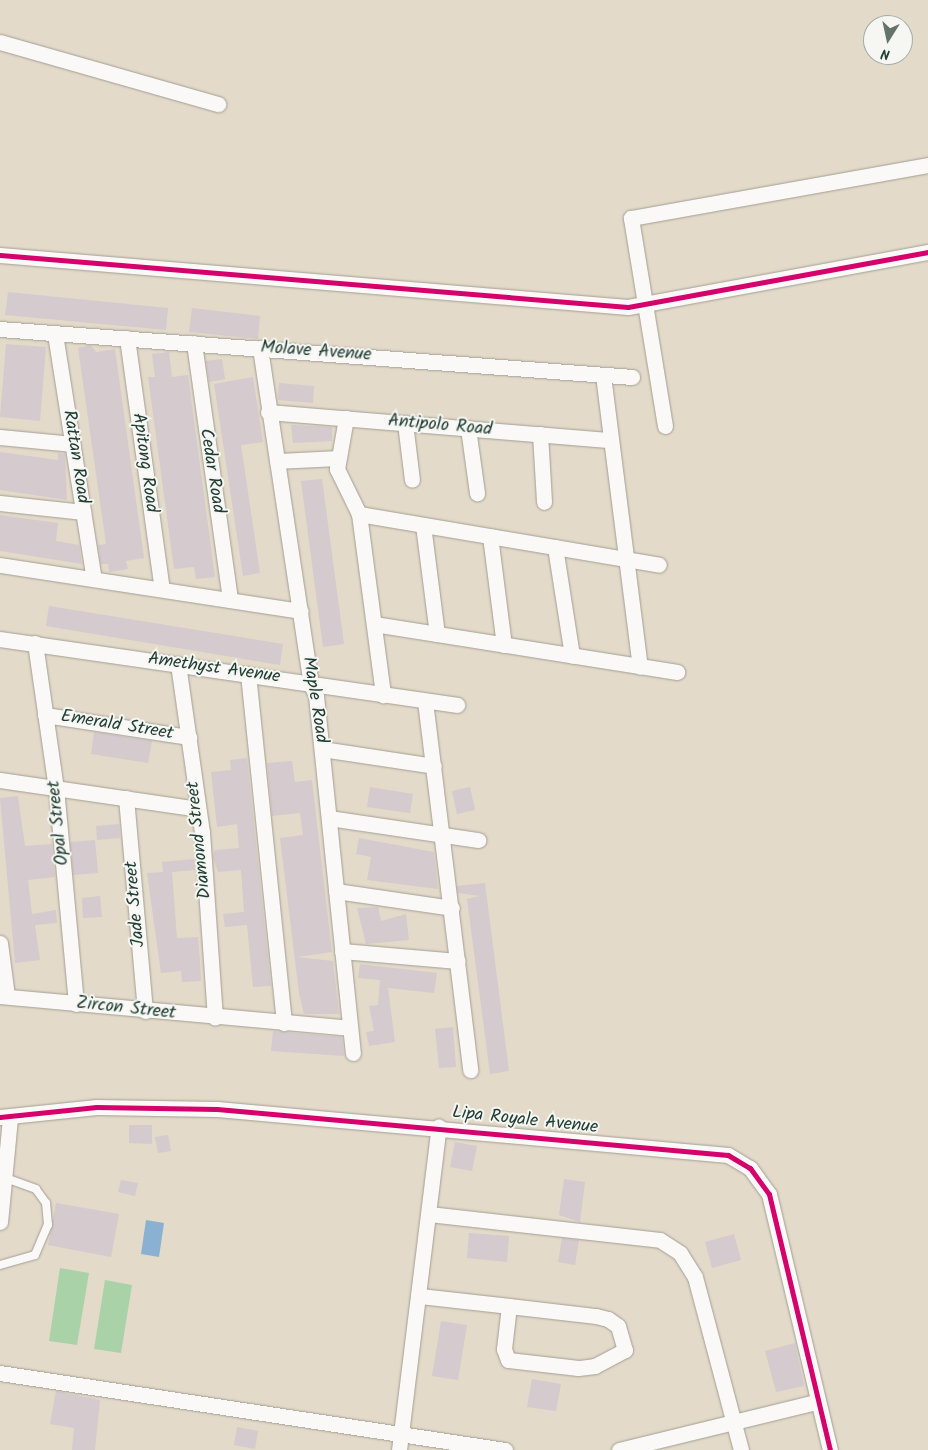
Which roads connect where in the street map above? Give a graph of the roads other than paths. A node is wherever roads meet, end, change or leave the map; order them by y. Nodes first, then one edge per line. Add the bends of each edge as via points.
1 (0, 42) edge
2 (218, 104) dead end
3 (928, 165) edge
4 (928, 252) edge
5 (0, 255) edge
6 (643, 305) junction
7 (0, 328) edge
8 (54, 334) junction
9 (127, 338) junction
10 (194, 343) junction
11 (260, 348) junction
12 (603, 375) junction
13 (632, 377) dead end
14 (268, 412) junction
15 (346, 418) junction
16 (405, 423) junction
17 (666, 426) dead end
18 (468, 428) junction
19 (540, 434) junction
20 (0, 437) edge
21 (611, 440) junction
22 (73, 444) junction
23 (336, 458) junction
24 (277, 461) junction
25 (412, 480) dead end
26 (477, 493) dead end
27 (544, 502) dead end
28 (0, 503) edge
29 (84, 512) junction
30 (359, 514) junction
31 (423, 525) junction
32 (490, 536) junction
33 (555, 547) junction
34 (626, 560) junction
35 (0, 565) edge
36 (659, 565) dead end
37 (94, 579) junction
38 (162, 588) junction
39 (230, 599) junction
40 (300, 611) junction
41 (374, 624) junction
42 (437, 634) junction
43 (0, 639) edge
44 (35, 643) junction
45 (504, 645) junction
46 (572, 656) junction
47 (178, 664) junction
48 (640, 666) junction
49 (677, 672) dead end
50 (248, 674) junction
51 (311, 684) junction
52 (383, 695) junction
53 (425, 701) junction
54 (457, 706) dead end
55 (45, 714) junction
56 (189, 737) junction
57 (322, 749) junction
58 (434, 766) junction
59 (0, 780) edge
60 (56, 788) junction
61 (126, 798) junction
62 (198, 809) junction
63 (329, 818) junction
64 (444, 836) junction
65 (478, 840) dead end
66 (336, 891) junction
67 (452, 908) junction
68 (0, 943) edge
69 (342, 951) junction
70 (458, 960) junction
71 (3, 996) edge
72 (76, 1004) junction
73 (145, 1011) junction
74 (214, 1018) junction
75 (284, 1023) junction
76 (350, 1028) junction
77 (353, 1053) dead end
78 (470, 1070) dead end
79 (5, 1118) edge
80 (439, 1126) junction
81 (5, 1178) junction
82 (429, 1214) junction
83 (0, 1222) edge
84 (0, 1265) edge
85 (420, 1296) junction
86 (509, 1306) junction
87 (0, 1373) edge
88 (816, 1402) junction
89 (734, 1422) junction
90 (400, 1444) edge
91 (655, 1447) edge
92 (504, 1450) edge
93 (619, 1450) edge
94 (741, 1450) edge
95 (830, 1450) edge

1 - 2 street
3 - 6 street via 631,218
4 - 6 street
5 - 6 street via 597,306
6 - 17 street
7 - 8 street, Molave Avenue
8 - 9 street, Molave Avenue
8 - 22 street, Rattan Road
9 - 10 street, Molave Avenue
9 - 38 street, Apitong Road
10 - 11 street, Molave Avenue
10 - 39 street, Cedar Road
11 - 12 street, Molave Avenue
11 - 14 street, Maple Road
12 - 13 street, Molave Avenue
12 - 21 street
14 - 15 street, Antipolo Road
14 - 24 street, Maple Road
15 - 16 street, Antipolo Road
15 - 23 street
16 - 18 street, Antipolo Road
16 - 25 street
18 - 19 street, Antipolo Road
18 - 26 street
19 - 21 street, Antipolo Road
19 - 27 street
20 - 22 street
21 - 34 street
22 - 29 street, Rattan Road
23 - 24 street
23 - 30 street via 340,480 356,501
24 - 40 street, Maple Road
28 - 29 street
29 - 37 street, Rattan Road
30 - 31 street
30 - 41 street
31 - 32 street
31 - 42 street
32 - 33 street
32 - 45 street
33 - 34 street
33 - 46 street
34 - 36 street
34 - 48 street
35 - 37 street
37 - 38 street
38 - 39 street
39 - 40 street
40 - 51 street, Maple Road
41 - 42 street
41 - 52 street
42 - 45 street
43 - 44 street, Amethyst Avenue
44 - 47 street, Amethyst Avenue
44 - 55 street, Opal Street
45 - 46 street
46 - 48 street
47 - 50 street, Amethyst Avenue
47 - 56 street, Diamond Street
48 - 49 street
50 - 51 street, Amethyst Avenue
50 - 75 street
51 - 52 street, Amethyst Avenue
51 - 57 street, Maple Road via 316,696
52 - 53 street, Amethyst Avenue
53 - 54 street, Amethyst Avenue
53 - 58 street
55 - 56 street, Emerald Street
55 - 60 street, Opal Street
56 - 62 street, Diamond Street
57 - 58 street
57 - 63 street, Maple Road
58 - 64 street
59 - 60 street
60 - 61 street
60 - 72 street, Opal Street
61 - 62 street
61 - 73 street, Jade Street
62 - 74 street, Diamond Street
63 - 64 street
63 - 66 street, Maple Road
64 - 65 street
64 - 67 street
66 - 67 street
66 - 69 street, Maple Road
67 - 70 street
68 - 71 street
69 - 70 street
69 - 76 street, Maple Road
70 - 78 street
71 - 72 street, Zircon Street
72 - 73 street, Zircon Street
73 - 74 street, Zircon Street
74 - 75 street, Zircon Street
75 - 76 street, Zircon Street
76 - 77 street, Maple Road
79 - 80 street, Lipa Royale Avenue via 57,1110 150,1106
79 - 81 street
80 - 82 street
80 - 88 street, Lipa Royale Avenue via 728,1155 750,1168 769,1194
81 - 83 street
81 - 84 lane via 36,1189 46,1202 48,1225 35,1255
82 - 85 street
82 - 89 street via 660,1240 680,1253 695,1277
85 - 86 street
85 - 90 street
86 - 86 street via 608,1319 618,1326 625,1350 595,1366 578,1368 508,1360 504,1349
87 - 90 street
88 - 89 street
88 - 95 street, Lipa Royale Avenue
89 - 91 street
89 - 94 street
90 - 92 street
91 - 93 street

